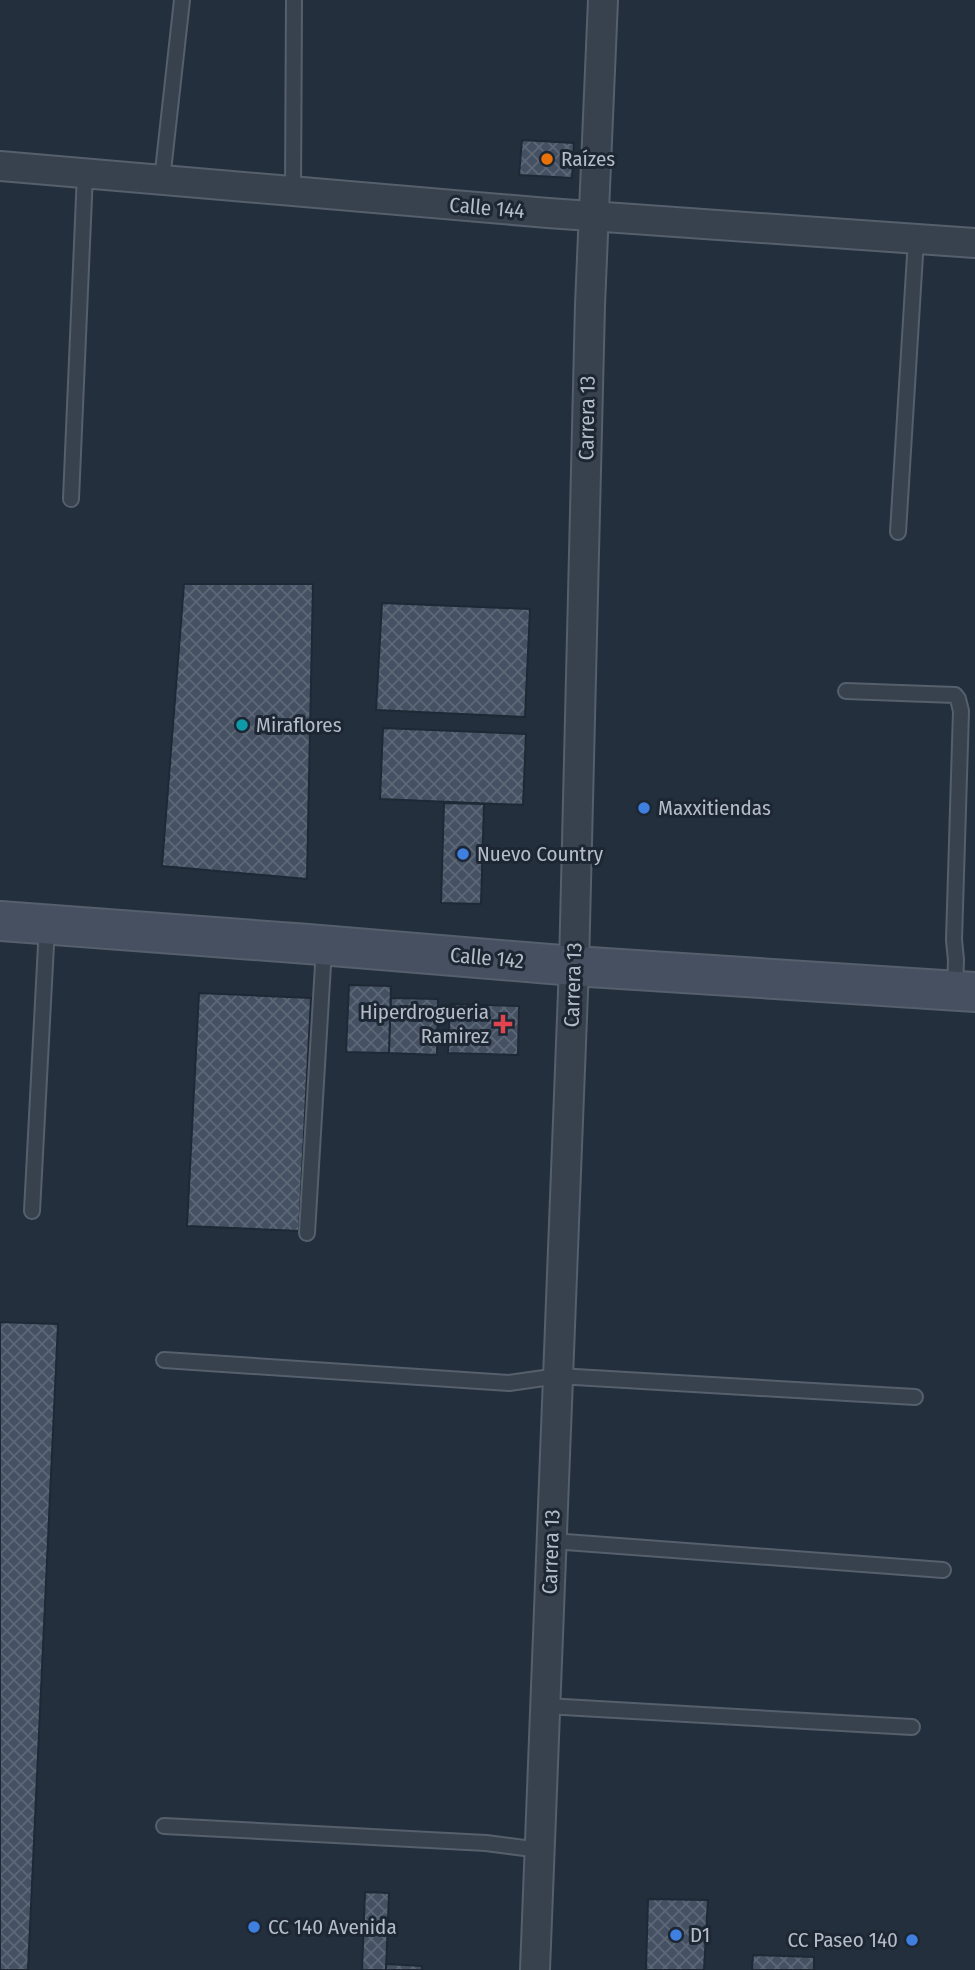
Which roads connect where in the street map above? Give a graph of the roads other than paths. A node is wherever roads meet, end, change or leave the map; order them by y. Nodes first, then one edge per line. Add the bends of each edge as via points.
1 (182, 0) edge
2 (294, 0) edge
3 (603, 0) edge
4 (0, 166) edge
5 (85, 174) junction
6 (162, 180) junction
7 (293, 191) junction
8 (593, 216) junction
9 (916, 239) junction
10 (975, 243) edge
11 (71, 499) dead end
12 (898, 532) dead end
13 (846, 691) dead end
14 (0, 921) edge
15 (47, 925) junction
16 (324, 945) junction
17 (574, 966) junction
18 (965, 991) edge
19 (32, 1211) dead end
20 (307, 1233) dead end
21 (164, 1360) dead end
22 (558, 1376) junction
23 (915, 1397) dead end
24 (552, 1541) junction
25 (943, 1570) dead end
26 (545, 1706) junction
27 (912, 1727) dead end
28 (164, 1826) dead end
29 (540, 1850) junction
30 (535, 1970) edge

1 - 6 lane
2 - 7 lane
3 - 8 street, Carrera 13
4 - 5 street, Calle 144
5 - 6 street, Calle 144
5 - 11 lane
6 - 7 street, Calle 144
7 - 8 street, Calle 144
8 - 9 street, Calle 144
8 - 17 street, Carrera 13
9 - 10 street, Calle 144
9 - 12 lane
13 - 18 lane via 955,695 958,699 954,940
14 - 15 main road, Calle 142
15 - 16 main road, Calle 142
15 - 19 lane
16 - 17 main road, Calle 142
16 - 20 lane
17 - 18 main road, Calle 142
17 - 22 street, Carrera 13
21 - 22 lane via 509,1382
22 - 23 lane
22 - 24 street, Carrera 13
24 - 25 lane
24 - 26 street, Carrera 13
26 - 27 lane
26 - 29 street, Carrera 13
28 - 29 lane via 486,1843
29 - 30 street, Carrera 13

